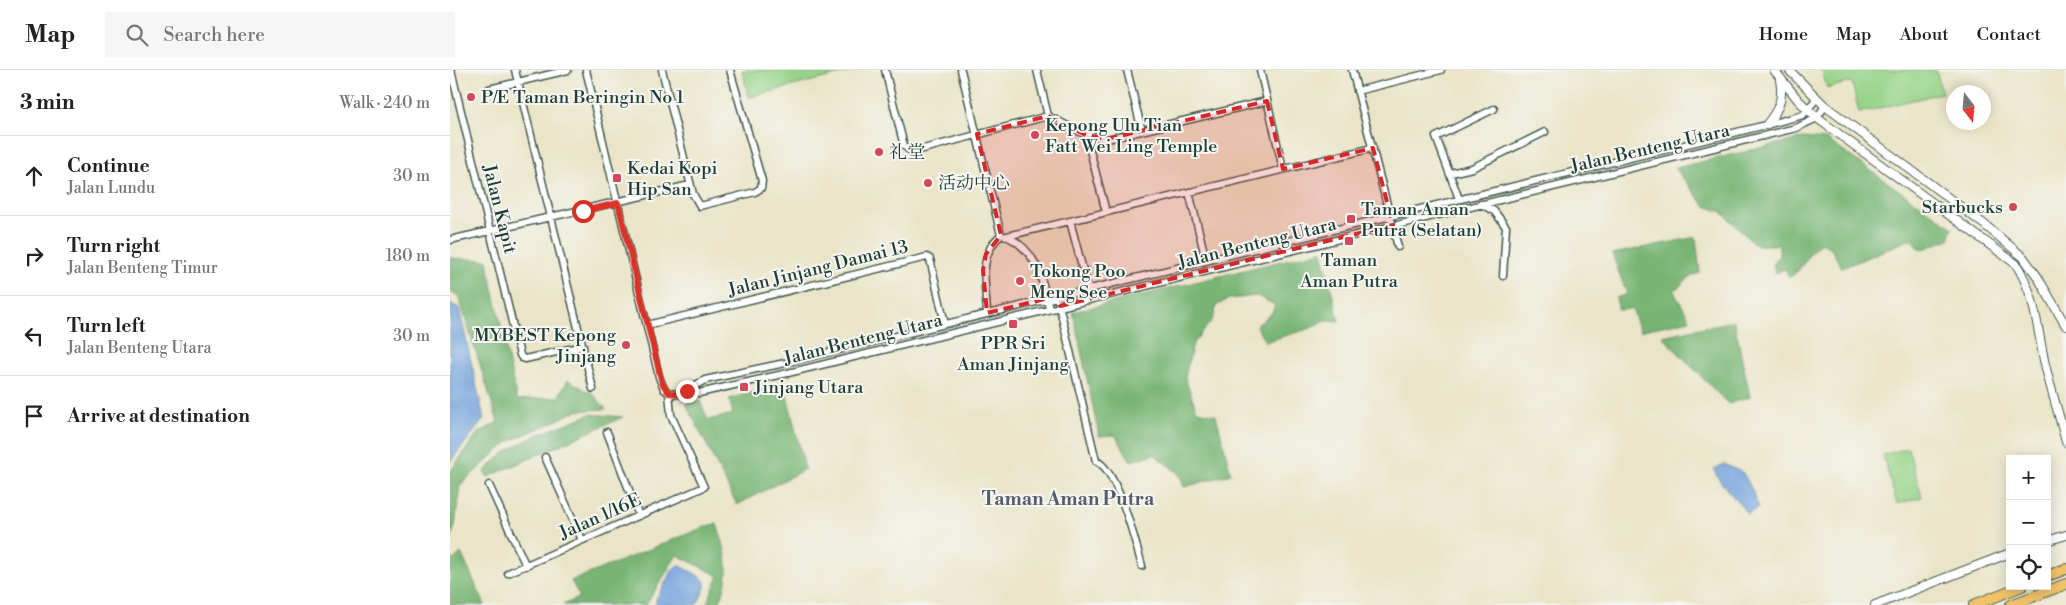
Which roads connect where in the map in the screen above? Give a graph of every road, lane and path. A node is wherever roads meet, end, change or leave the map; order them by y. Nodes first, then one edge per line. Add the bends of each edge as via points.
1 (451, 70) edge
2 (514, 70) edge
3 (568, 70) edge
4 (586, 70) edge
5 (662, 70) edge
6 (730, 70) edge
7 (884, 70) edge
8 (961, 70) edge
9 (1037, 70) edge
10 (1127, 70) edge
11 (1260, 70) edge
12 (1352, 70) edge
13 (1441, 70) edge
14 (1774, 70) edge
15 (1789, 70) edge
16 (1780, 79) junction
17 (518, 82) junction
18 (488, 89) dead end
19 (1357, 91) junction
20 (453, 92) edge
21 (1817, 98) junction
22 (1267, 101) junction
23 (1825, 106) junction
24 (1494, 109) dead end
25 (1808, 110) junction
26 (1048, 116) junction
27 (1817, 118) junction
28 (1766, 125) junction
29 (1142, 132) junction
30 (1545, 132) dead end
31 (977, 134) junction
32 (1086, 135) junction
33 (1373, 148) junction
34 (1283, 169) junction
35 (1450, 174) junction
36 (690, 185) junction
37 (1189, 192) junction
38 (1459, 199) junction
39 (618, 203) junction
40 (1480, 204) junction
41 (1106, 212) junction
42 (1390, 216) junction
43 (551, 218) junction
44 (1070, 221) junction
45 (1393, 225) junction
46 (490, 232) junction
47 (1323, 232) junction
48 (1004, 235) junction
49 (450, 240) edge
50 (1325, 242) junction
51 (1398, 247) dead end
52 (1206, 260) junction
53 (1503, 276) dead end
54 (1088, 289) junction
55 (1058, 296) junction
56 (1047, 299) junction
57 (1060, 306) junction
58 (1050, 308) junction
59 (986, 313) junction
60 (945, 324) junction
61 (647, 325) junction
62 (2066, 326) edge
63 (583, 346) junction
64 (593, 389) dead end
65 (687, 391) junction
66 (669, 393) junction
67 (607, 432) dead end
68 (2066, 442) edge
69 (545, 457) dead end
70 (489, 485) dead end
71 (639, 516) junction
72 (2066, 535) edge
73 (582, 540) junction
74 (2051, 540) edge
75 (2006, 555) edge
76 (526, 566) junction
77 (1142, 566) dead end
78 (2066, 569) edge
79 (508, 573) dead end
80 (2051, 575) edge
81 (2066, 584) edge
82 (2012, 590) edge
83 (1874, 605) edge
84 (1974, 605) edge
85 (2011, 605) edge

1 - 20 street, Jalan Kapit
2 - 17 street
3 - 17 street
4 - 39 street
5 - 36 street
6 - 36 street via 762,181 761,188 700,206
7 - 31 street via 904,146 912,152
8 - 31 street
9 - 26 street
10 - 29 street
11 - 22 street
12 - 19 street
13 - 19 street
14 - 16 street
15 - 21 street
16 - 25 street
16 - 28 street via 1782,98
17 - 18 street
17 - 43 street
19 - 33 street
20 - 46 street, Jalan Kapit
21 - 23 street
21 - 25 street, Jalan Benteng Utara
22 - 29 street
22 - 34 street
23 - 27 street
23 - 62 street via 2023,257
24 - 35 street via 1436,137
25 - 27 street
25 - 28 street, Jalan Benteng Utara via 1796,118
26 - 31 street
26 - 32 street
27 - 40 street, Jalan Benteng Utara via 1796,128
27 - 68 street via 2016,264 2034,304 2044,360
28 - 38 street, Jalan Benteng Utara
29 - 32 street via 1107,139
30 - 35 street via 1472,168
31 - 48 street
32 - 41 street
33 - 34 street
33 - 42 street
34 - 37 street
35 - 38 street
36 - 39 street
37 - 41 street
37 - 52 street
38 - 42 street, Jalan Benteng Utara
39 - 43 street
39 - 61 street
40 - 45 street, Jalan Benteng Utara
40 - 53 street via 1489,207 1506,227
41 - 44 street
42 - 45 street
42 - 47 street, Jalan Benteng Utara
43 - 46 street
43 - 63 street
44 - 48 street
44 - 54 street
45 - 50 street, Jalan Benteng Utara
45 - 51 street
46 - 49 street
46 - 63 street, Jalan Kapit via 522,358
47 - 50 street
47 - 52 street, Jalan Benteng Utara
48 - 56 street via 1027,250 1036,262
48 - 59 street via 993,241 986,254
50 - 57 street, Jalan Benteng Utara
52 - 54 street, Jalan Benteng Utara
54 - 55 street, Jalan Benteng Utara
55 - 56 street, Jalan Benteng Utara
55 - 57 street
56 - 58 street
56 - 59 street, Jalan Benteng Utara
57 - 58 street, Jalan Benteng Utara
57 - 77 street via 1096,461 1106,467 1114,484
58 - 65 street, Jalan Benteng Utara via 788,373 699,393
59 - 60 street, Jalan Benteng Utara
60 - 61 street, Jalan Jinjang Damai 13 via 927,257
60 - 65 street, Jalan Benteng Utara via 706,380
61 - 66 street via 659,377
63 - 64 street
65 - 66 street, Jalan Benteng Utara
66 - 71 street, Jalan 1/16E via 670,415 704,487
67 - 71 street
69 - 73 street
70 - 76 street
71 - 73 street, Jalan 1/16E
72 - 74 street
73 - 76 street, Jalan 1/16E
75 - 83 street
76 - 79 street, Jalan 1/16E
78 - 80 highway
81 - 85 highway
82 - 84 highway

